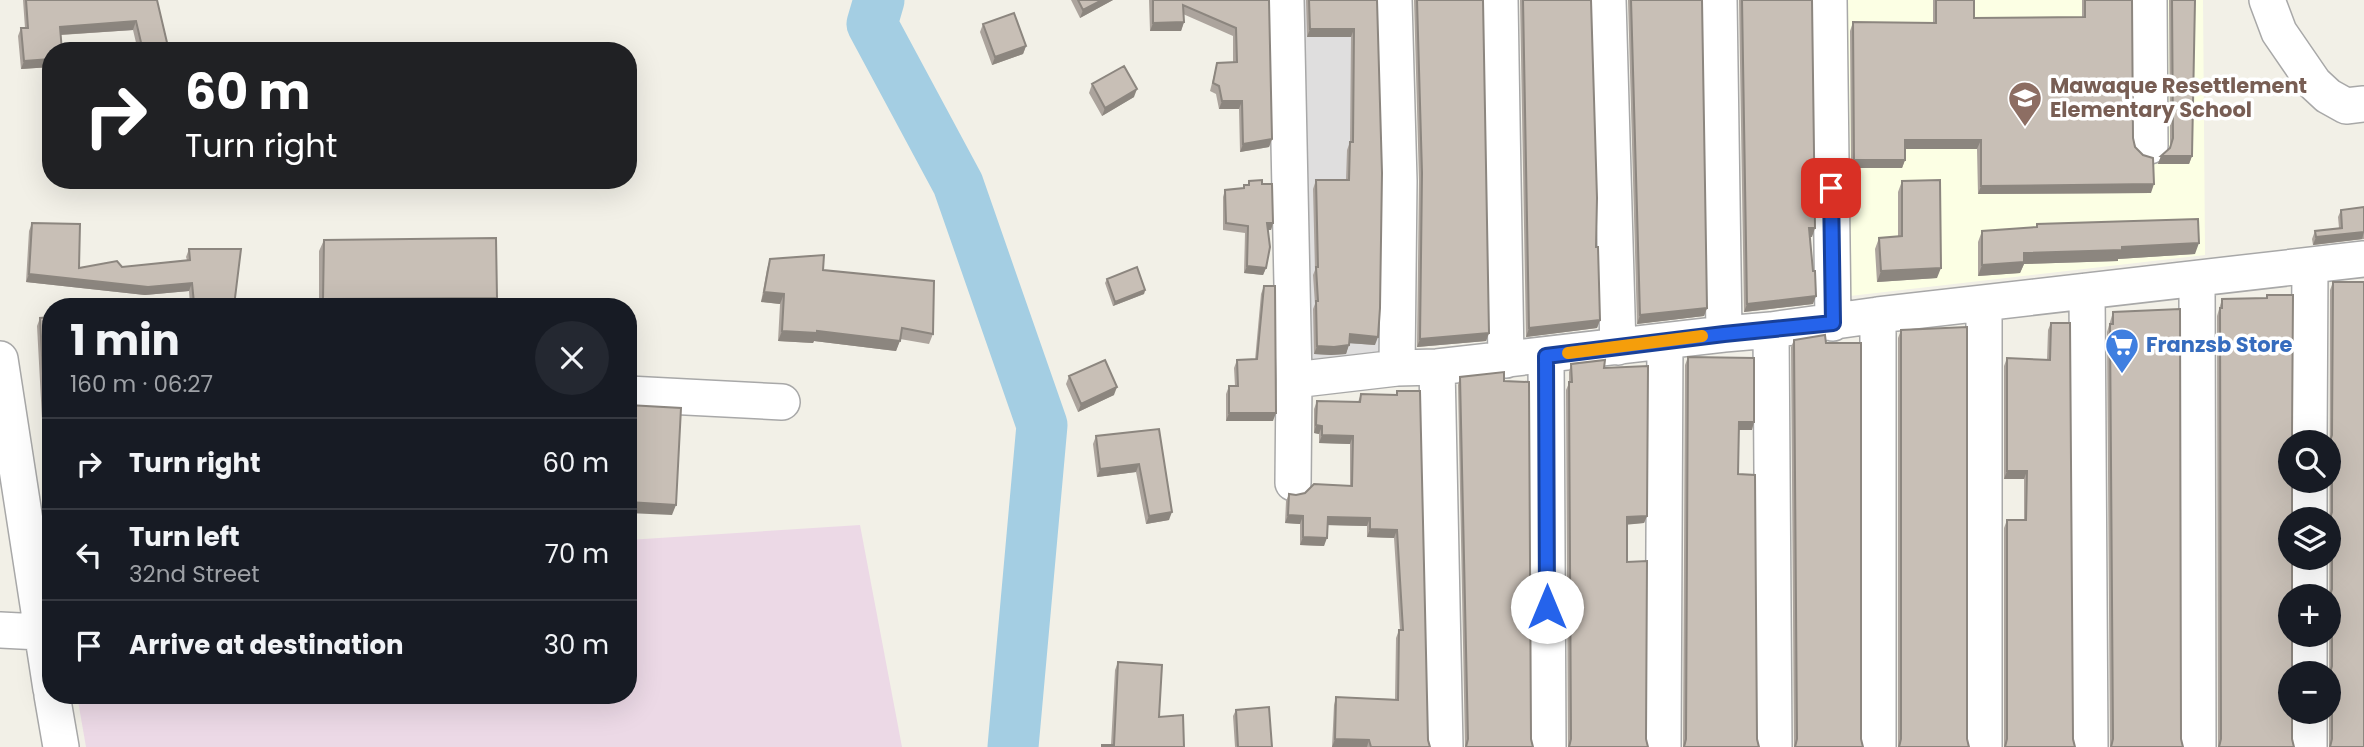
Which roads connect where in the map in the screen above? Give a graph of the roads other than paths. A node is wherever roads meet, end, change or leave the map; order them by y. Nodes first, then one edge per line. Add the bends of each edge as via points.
1 (1286, 0) edge
2 (1394, 0) edge
3 (1500, 0) edge
4 (1608, 0) edge
5 (1719, 0) edge
6 (1829, 0) edge
7 (2148, 0) edge
8 (2267, 0) edge
9 (2364, 104) edge
10 (2150, 146) dead end
11 (2364, 259) edge
12 (2310, 266) junction
13 (2197, 280) junction
14 (2087, 291) junction
15 (1984, 304) junction
16 (1878, 316) junction
17 (1833, 323) junction
18 (1771, 331) junction
19 (1724, 334) junction
20 (1665, 341) junction
21 (1618, 347) junction
22 (1546, 356) junction
23 (0, 359) edge
24 (1506, 360) junction
25 (1437, 367) junction
26 (1397, 368) junction
27 (1294, 380) junction
28 (637, 394) edge
29 (782, 402) dead end
30 (2309, 430) edge
31 (1293, 483) dead end
32 (40, 552) edge
33 (42, 587) edge
34 (0, 630) edge
35 (42, 639) edge
36 (54, 704) edge
37 (2309, 724) edge
38 (61, 747) edge
39 (1445, 747) edge
40 (1548, 747) edge
41 (1663, 747) edge
42 (1774, 747) edge
43 (1878, 747) edge
44 (1984, 747) edge
45 (2090, 747) edge
46 (2199, 747) edge
47 (2309, 747) edge

1 - 27 street
2 - 26 street via 1399,181
3 - 24 street
4 - 21 street
5 - 19 street
6 - 17 street
7 - 10 street
8 - 9 street via 2279,32 2314,83 2346,106
11 - 12 street
12 - 13 street
12 - 30 street
13 - 14 street
13 - 46 street
14 - 15 street
14 - 45 street
15 - 16 street
15 - 44 street
16 - 17 street
16 - 43 street
17 - 18 street
18 - 19 street
18 - 42 street
19 - 20 street
20 - 21 street
20 - 41 street
21 - 22 street
22 - 24 street
22 - 40 street
23 - 32 street
24 - 25 street
25 - 26 street
25 - 39 street
26 - 27 street
27 - 31 street
28 - 29 street
32 - 33 street
34 - 35 street
36 - 38 street
37 - 47 street

